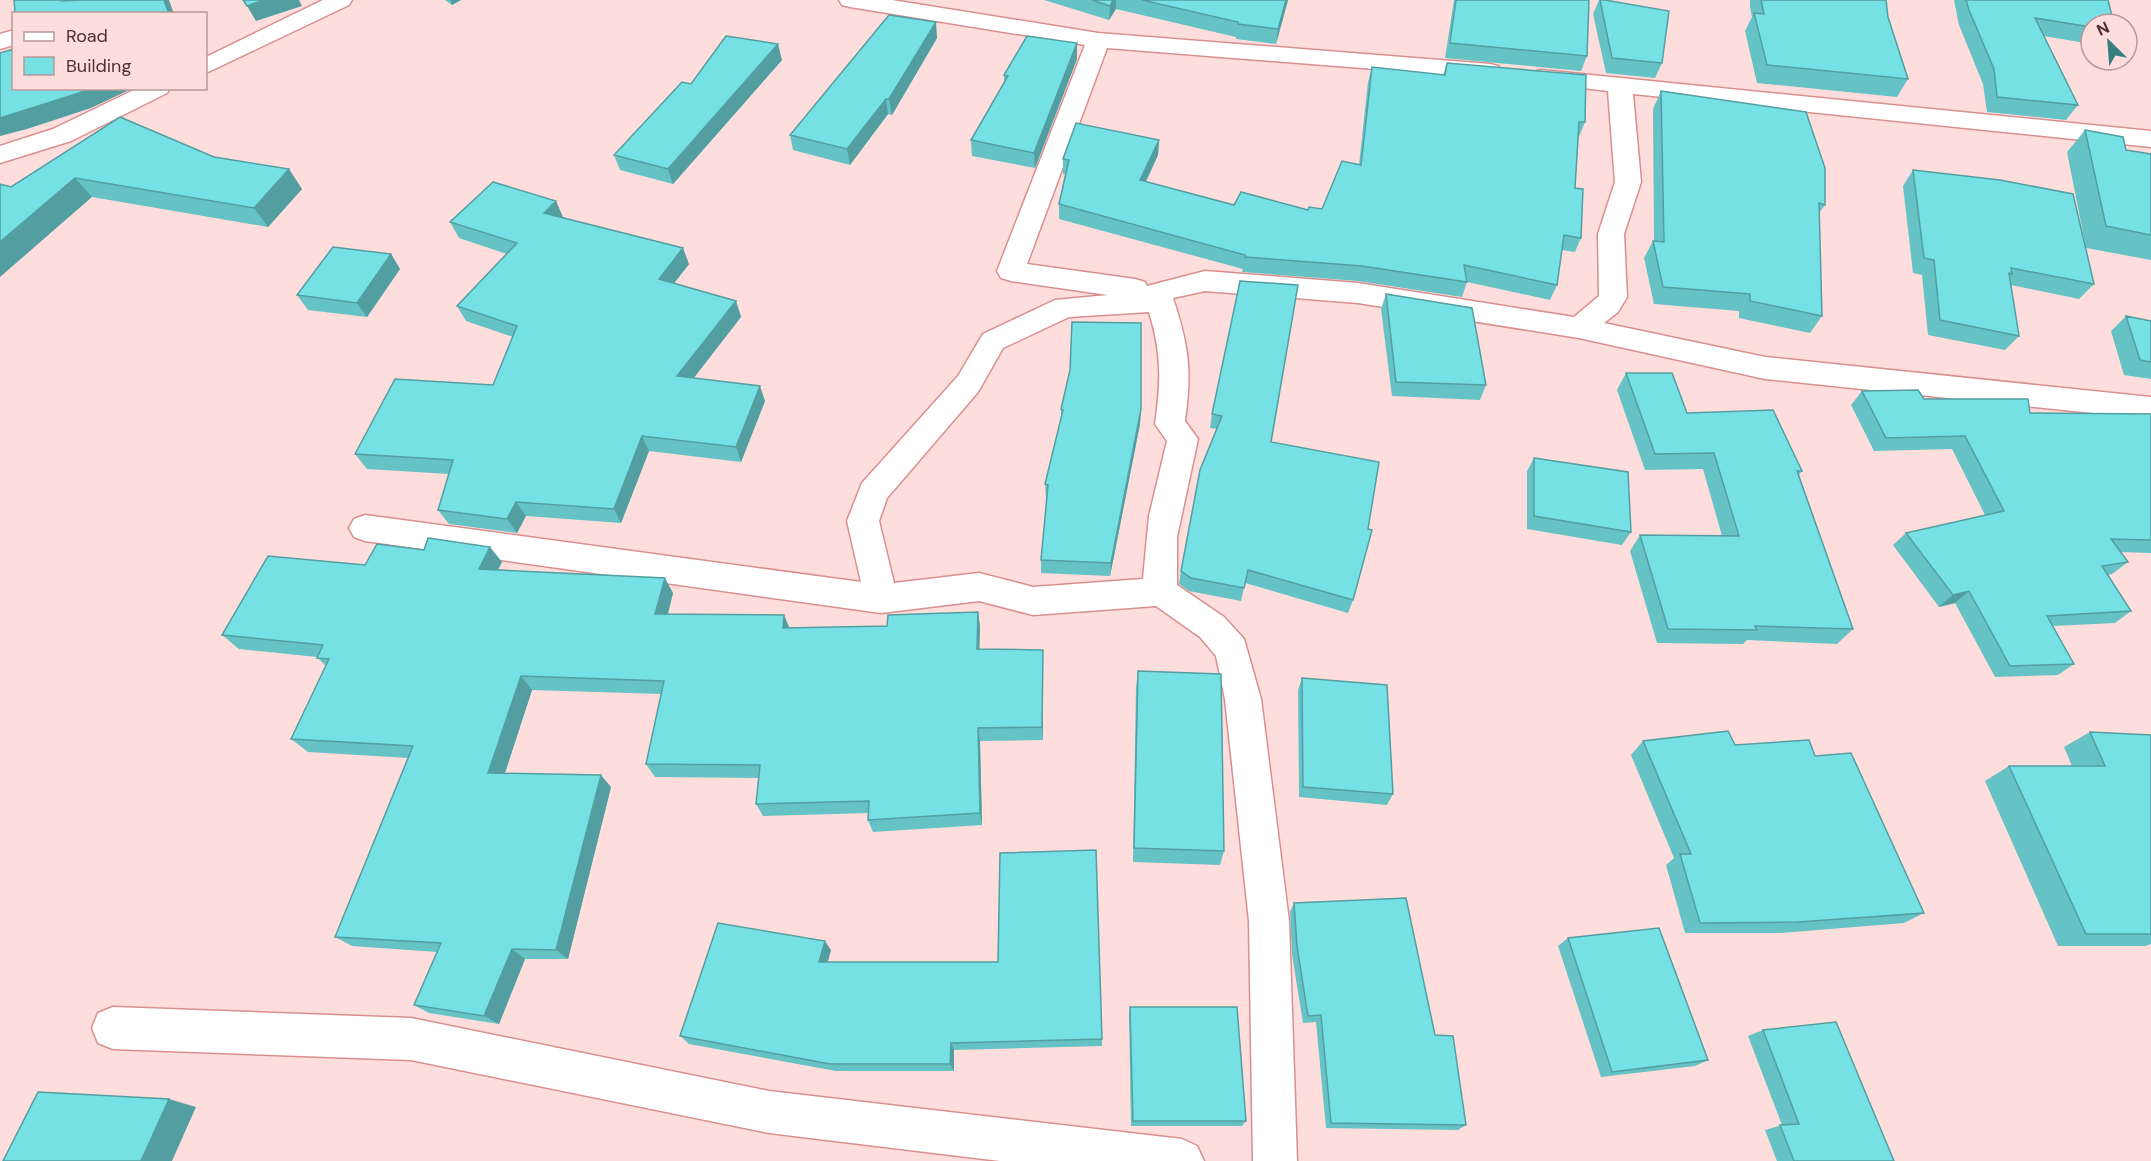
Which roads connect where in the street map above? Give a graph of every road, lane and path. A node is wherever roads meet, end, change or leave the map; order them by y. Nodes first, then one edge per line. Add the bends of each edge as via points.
1 (341, 0) edge
2 (850, 0) edge
3 (1098, 40) junction
4 (207, 66) edge
5 (1620, 86) junction
6 (154, 90) edge
7 (2151, 140) edge
8 (0, 155) edge
9 (1158, 297) junction
10 (1579, 328) junction
11 (2151, 408) edge
12 (365, 528) dead end
13 (1161, 592) junction
14 (881, 599) junction
15 (113, 1028) dead end
16 (1182, 1161) edge
17 (1275, 1161) edge

1 - 4 street
2 - 3 street
3 - 5 street
3 - 9 street via 1011,271
5 - 7 street
5 - 10 street via 1628,182 1611,234 1613,297
6 - 8 street via 62,135
9 - 10 street via 1205,281 1336,291
9 - 13 street via 1175,362 1170,424 1182,439 1157,576
9 - 14 street via 1065,307 993,341 968,384 873,492 863,520
10 - 11 street via 1765,368
12 - 14 street
13 - 14 street via 1033,601 979,587
13 - 17 street via 1212,627 1232,650 1243,699 1269,921
15 - 16 street via 411,1039 770,1112

